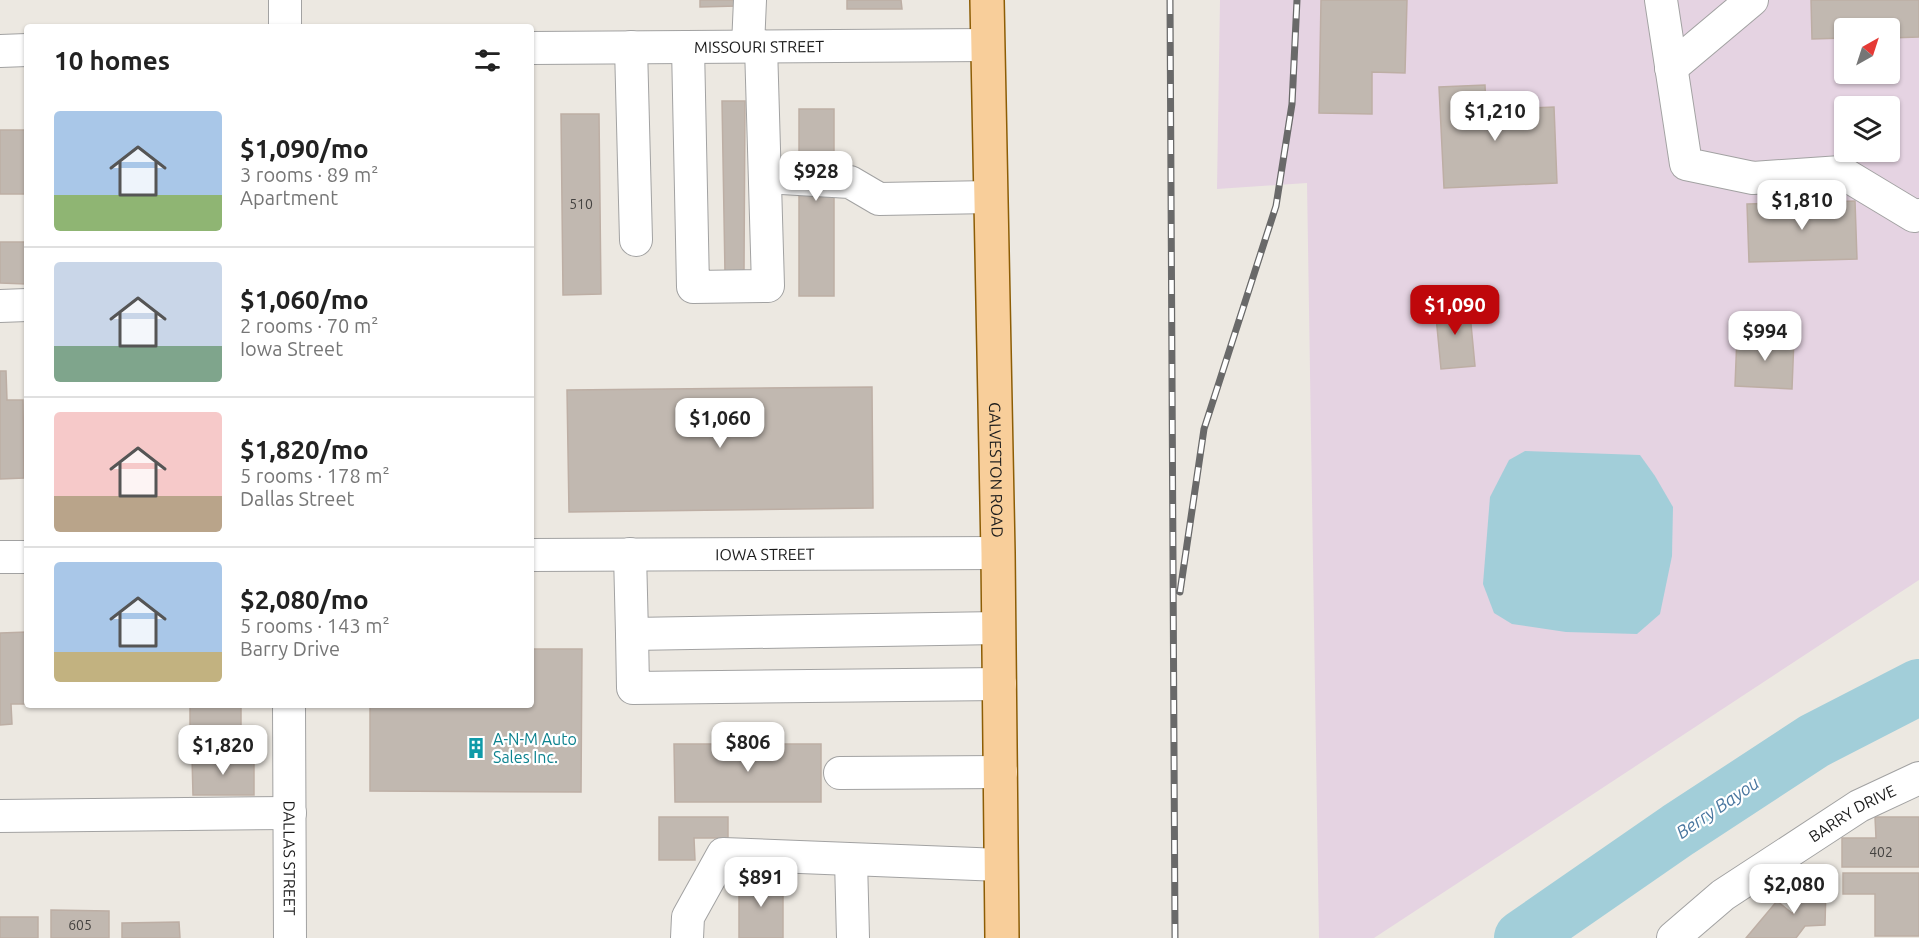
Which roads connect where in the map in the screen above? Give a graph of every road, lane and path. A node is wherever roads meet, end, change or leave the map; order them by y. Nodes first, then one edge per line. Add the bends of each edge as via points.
1 (285, 0) edge
2 (750, 0) edge
3 (987, 0) edge
4 (1661, 0) edge
5 (1752, 0) edge
6 (285, 24) edge
7 (987, 45) junction
8 (754, 46) junction
9 (631, 47) junction
10 (688, 47) junction
11 (534, 48) edge
12 (0, 51) edge
13 (24, 51) edge
14 (1671, 68) junction
15 (765, 177) junction
16 (991, 197) junction
17 (1919, 215) edge
18 (636, 240) dead end
19 (24, 305) edge
20 (0, 306) edge
21 (998, 553) junction
22 (630, 554) junction
23 (534, 555) edge
24 (0, 557) edge
25 (24, 557) edge
26 (999, 628) junction
27 (632, 634) junction
28 (1000, 684) junction
29 (289, 708) edge
30 (1001, 772) junction
31 (840, 773) dead end
32 (1919, 778) edge
33 (290, 813) junction
34 (0, 816) edge
35 (850, 860) junction
36 (1001, 865) junction
37 (290, 938) edge
38 (687, 938) edge
39 (854, 938) edge
40 (1002, 938) edge
41 (1673, 938) edge

1 - 6 street
2 - 8 street
3 - 7 main road, GALVESTON ROAD
4 - 14 street
5 - 14 street
7 - 8 street, MISSOURI STREET
7 - 16 main road, GALVESTON ROAD
8 - 10 street, MISSOURI STREET
8 - 15 street
9 - 10 street, MISSOURI STREET
9 - 11 street, MISSOURI STREET
9 - 18 street
10 - 15 street via 693,287 768,286
12 - 13 street
14 - 17 street via 1686,164 1753,178 1840,172 1914,216
15 - 16 street via 850,182 879,199
16 - 21 main road, GALVESTON ROAD
19 - 20 street
21 - 22 street, IOWA STREET
21 - 26 main road, GALVESTON ROAD
22 - 23 street, IOWA STREET
22 - 27 street
24 - 25 street
26 - 27 street
26 - 28 main road, GALVESTON ROAD
27 - 28 street via 633,688
28 - 30 main road, GALVESTON ROAD
29 - 33 street, DALLAS STREET
30 - 31 street
30 - 36 main road, GALVESTON ROAD
32 - 41 street, BARRY DRIVE via 1859,806 1762,869 1723,895
33 - 34 street
33 - 37 street, DALLAS STREET
35 - 36 street
35 - 38 street via 723,854 688,917
35 - 39 street
36 - 40 main road, GALVESTON ROAD

